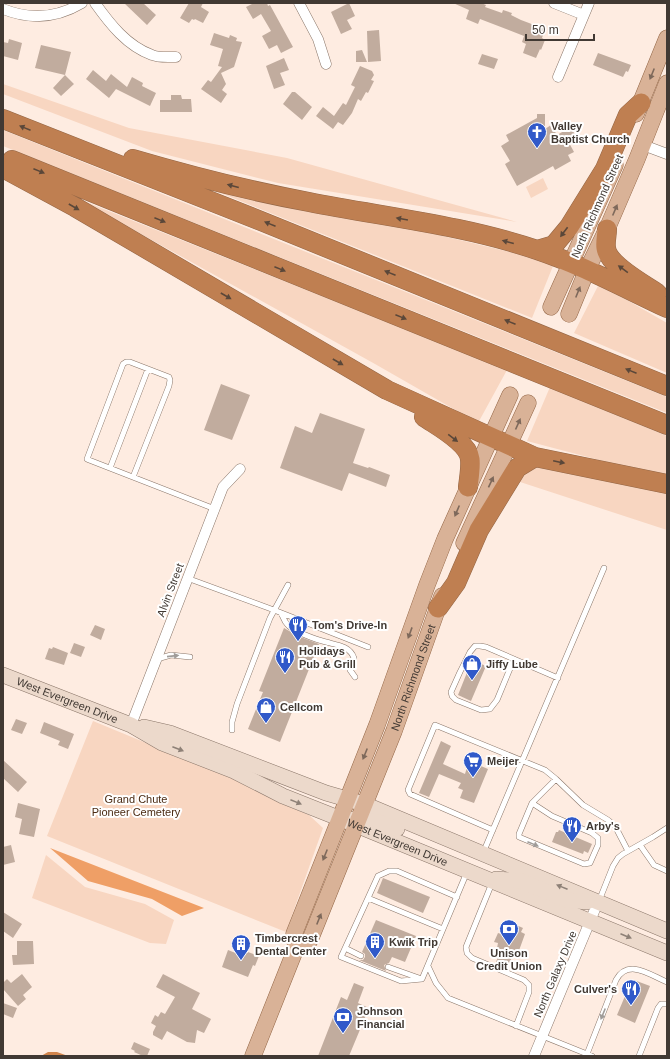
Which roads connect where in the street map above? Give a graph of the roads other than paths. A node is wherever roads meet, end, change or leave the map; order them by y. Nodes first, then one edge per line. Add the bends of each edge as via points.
1 (82, 3) edge
2 (96, 3) edge
3 (299, 3) edge
4 (554, 3) edge
5 (589, 3) edge
6 (3, 9) edge
7 (584, 15) junction
8 (667, 38) edge
9 (176, 57) dead end
10 (326, 64) dead end
11 (558, 77) dead end
12 (667, 83) edge
13 (640, 103) junction
14 (3, 119) edge
15 (47, 137) junction
16 (643, 144) junction
17 (667, 154) edge
18 (3, 156) edge
19 (3, 168) edge
20 (607, 229) junction
21 (537, 250) junction
22 (579, 267) junction
23 (667, 299) edge
24 (551, 307) dead end
25 (667, 308) edge
26 (569, 314) dead end
27 (148, 369) junction
28 (667, 386) edge
29 (388, 390) junction
30 (510, 395) dead end
31 (528, 403) dead end
32 (667, 425) edge
33 (491, 438) junction
34 (509, 445) junction
35 (535, 457) junction
36 (110, 468) junction
37 (240, 469) dead end
38 (133, 477) junction
39 (667, 484) edge
40 (468, 487) junction
41 (215, 509) junction
42 (604, 568) dead end
43 (187, 578) junction
44 (288, 585) dead end
45 (438, 608) junction
46 (274, 610) junction
47 (281, 613) junction
48 (368, 647) dead end
49 (190, 658) dead end
50 (156, 659) junction
51 (514, 659) junction
52 (3, 675) edge
53 (355, 678) dead end
54 (558, 678) junction
55 (131, 725) junction
56 (232, 730) dead end
57 (523, 761) junction
58 (556, 779) junction
59 (532, 803) junction
60 (344, 808) junction
61 (360, 816) junction
62 (667, 828) edge
63 (493, 830) junction
64 (640, 845) junction
65 (628, 851) junction
66 (483, 854) junction
67 (516, 868) junction
68 (467, 871) junction
69 (667, 871) edge
70 (489, 880) junction
71 (457, 897) junction
72 (368, 898) junction
73 (598, 902) junction
74 (590, 921) junction
75 (443, 929) junction
76 (667, 931) edge
77 (667, 941) edge
78 (296, 948) junction
79 (345, 948) junction
80 (667, 953) edge
81 (361, 956) dead end
82 (428, 966) junction
83 (388, 967) dead end
84 (422, 979) junction
85 (667, 982) edge
86 (667, 1004) edge
87 (516, 1026) junction
88 (542, 1036) junction
89 (590, 1055) edge
90 (253, 1056) edge
91 (534, 1056) edge
92 (638, 1056) edge

1 - 6 street via 60,13 44,16 27,16
2 - 9 street via 118,31 141,50 152,55
3 - 10 street via 318,39
4 - 7 street
5 - 7 street
7 - 11 street
8 -> 13 main road, North Richmond Street
12 - 16 main road, North Richmond Street
13 -> 21 highway via 628,115 605,169 569,226 554,245
13 - 22 main road, North Richmond Street
15 -> 14 highway
21 -> 15 highway via 441,225 240,187 108,152 73,138
28 -> 15 highway
16 - 17 street
20 -> 16 main road, North Richmond Street
18 -> 32 highway
19 -> 29 highway via 75,207
20 - 22 main road, North Richmond Street
23 -> 20 highway via 610,258 606,248
21 - 22 highway
22 - 24 main road, North Richmond Street
22 - 25 highway
26 -> 22 main road, North Richmond Street
27 - 36 lane
27 - 36 lane via 130,362 123,364 87,459
27 - 38 lane via 169,377 170,380
29 - 33 highway
29 -> 40 highway via 455,438 466,449 470,459
30 - 33 main road, North Richmond Street
34 -> 31 main road, North Richmond Street
33 - 34 highway
33 - 40 main road, North Richmond Street
34 - 35 highway
45 -> 34 main road, North Richmond Street via 469,530
35 -> 39 highway
35 - 45 highway via 517,468 479,530 456,583
36 - 38 lane
37 - 41 street, Alvin Street via 223,487
38 - 41 lane
40 -> 60 main road, North Richmond Street via 427,585
41 - 43 street, Alvin Street
42 - 54 lane
43 - 46 lane
43 - 50 street, Alvin Street
44 - 46 lane
45 - 61 main road, North Richmond Street
46 - 47 lane
46 - 56 lane via 237,704
47 - 48 lane
47 - 53 lane via 292,629 351,651 354,658 350,670
50 -> 49 lane via 171,656
50 - 55 street, Alvin Street
51 - 51 lane via 486,647 475,646 460,672 451,692 452,696 481,710 490,709 497,700
51 - 54 lane
52 - 55 street, West Evergreen Drive
54 - 57 lane
55 -> 60 street, West Evergreen Drive via 162,743 204,759 220,760
55 - 60 street, West Evergreen Drive via 170,733 326,793
57 - 58 lane via 545,770
57 - 63 lane
57 - 63 lane via 435,725 408,790 410,794
58 - 59 lane
58 - 65 lane via 583,805 615,826
59 -> 59 lane via 519,837 584,864 590,863 598,845 598,838 552,816
60 - 61 street, West Evergreen Drive
60 - 61 street, West Evergreen Drive
60 -> 78 main road, North Richmond Street via 294,934
61 - 66 street, West Evergreen Drive
61 - 67 street via 481,864
61 - 68 street, West Evergreen Drive
78 -> 61 main road, North Richmond Street via 310,940
62 - 64 lane
63 - 66 lane
64 - 65 lane
64 - 69 lane via 654,864
65 - 73 lane via 615,862
66 - 67 street, West Evergreen Drive
73 -> 67 street, West Evergreen Drive
68 - 70 street, West Evergreen Drive
68 - 71 lane
70 - 73 street via 505,878 521,881 567,900
70 - 74 street, West Evergreen Drive
70 - 87 lane via 466,947 467,953 472,958 524,980 529,985 529,992
71 - 72 lane via 397,871 389,871 378,876
71 - 75 lane
72 - 75 lane
72 - 79 lane
73 - 74 street, North Galaxy Drive
73 - 76 street, West Evergreen Drive
74 - 77 street via 622,923
74 -> 80 street, West Evergreen Drive
74 - 88 street, North Galaxy Drive
75 - 82 lane
78 - 90 main road, North Richmond Street
79 - 81 lane
79 - 84 lane via 342,957 401,981
82 - 84 lane
82 - 87 lane via 436,983 448,998
83 - 84 lane
85 -> 89 lane via 634,968 623,972 616,980
86 - 92 lane via 661,1004 658,1008
87 - 88 lane
88 - 89 lane
88 - 91 street, North Galaxy Drive

